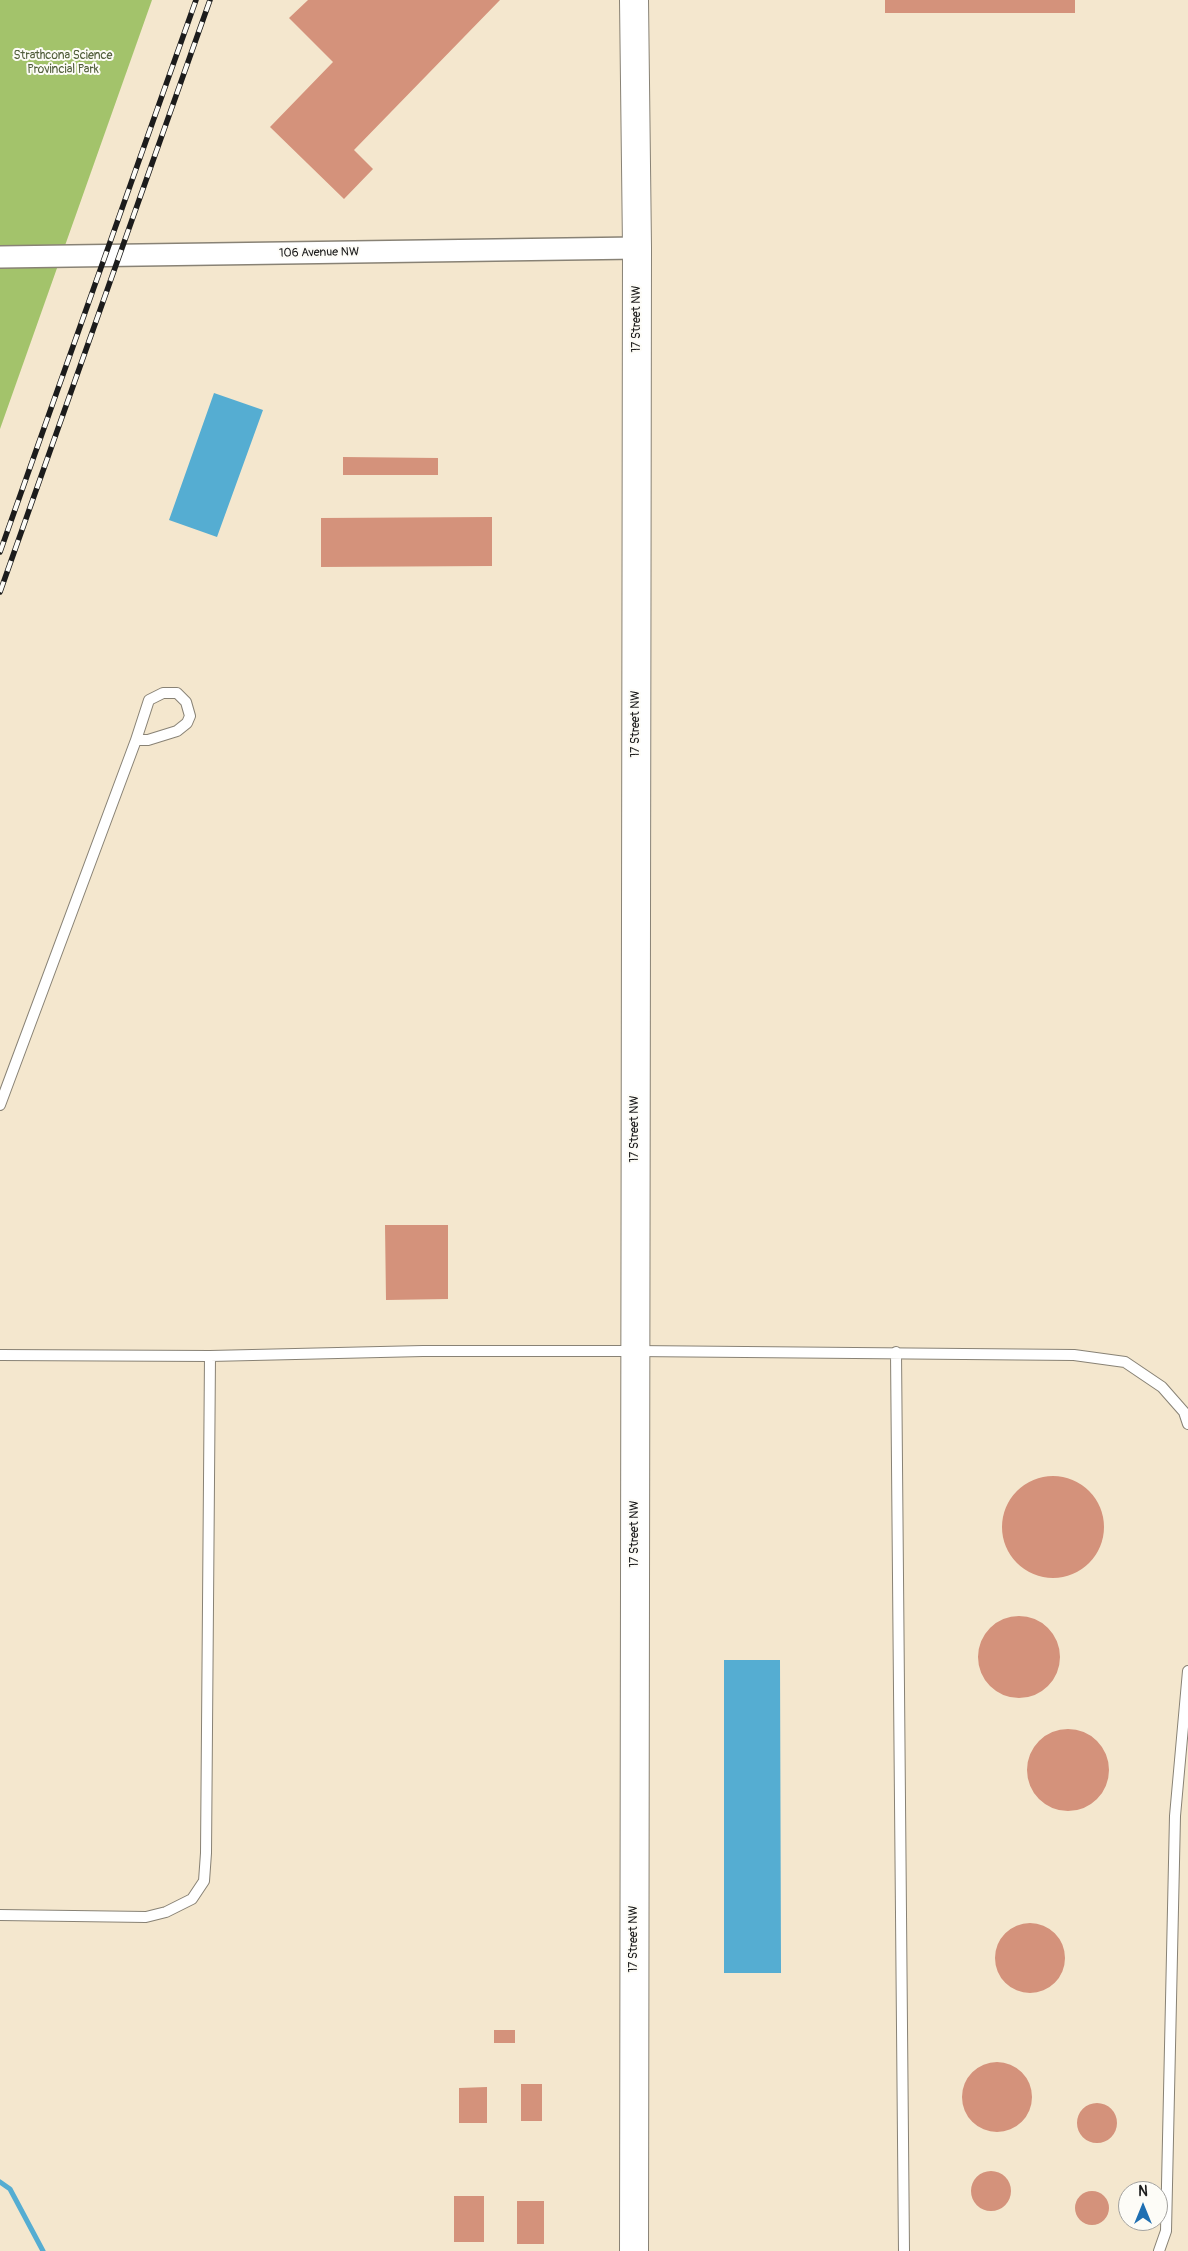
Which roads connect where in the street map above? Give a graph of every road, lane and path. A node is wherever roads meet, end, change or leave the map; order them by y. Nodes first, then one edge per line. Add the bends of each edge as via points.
1 (634, 2) edge
2 (637, 248) junction
3 (0, 257) edge
4 (136, 740) junction
5 (0, 1105) edge
6 (635, 1351) junction
7 (896, 1352) junction
8 (0, 1355) edge
9 (210, 1356) junction
10 (1188, 1424) edge
11 (1188, 1671) edge
12 (0, 1915) edge
13 (634, 2251) edge
14 (904, 2251) edge
15 (1159, 2251) edge

1 - 2 main road, 17 Street NW
2 - 3 street, 106 Avenue NW
2 - 6 main road, 17 Street NW
4 - 4 lane via 149,700 163,693 177,693 186,702 190,716 187,723 148,740
4 - 5 lane
6 - 7 lane
6 - 9 lane
6 - 13 main road, 17 Street NW
7 - 10 lane via 1074,1355 1125,1362 1162,1387 1184,1412
7 - 14 lane
8 - 9 lane
9 - 12 lane via 204,1881 192,1899 166,1912 146,1917
11 - 15 lane via 1175,1816 1166,2231

